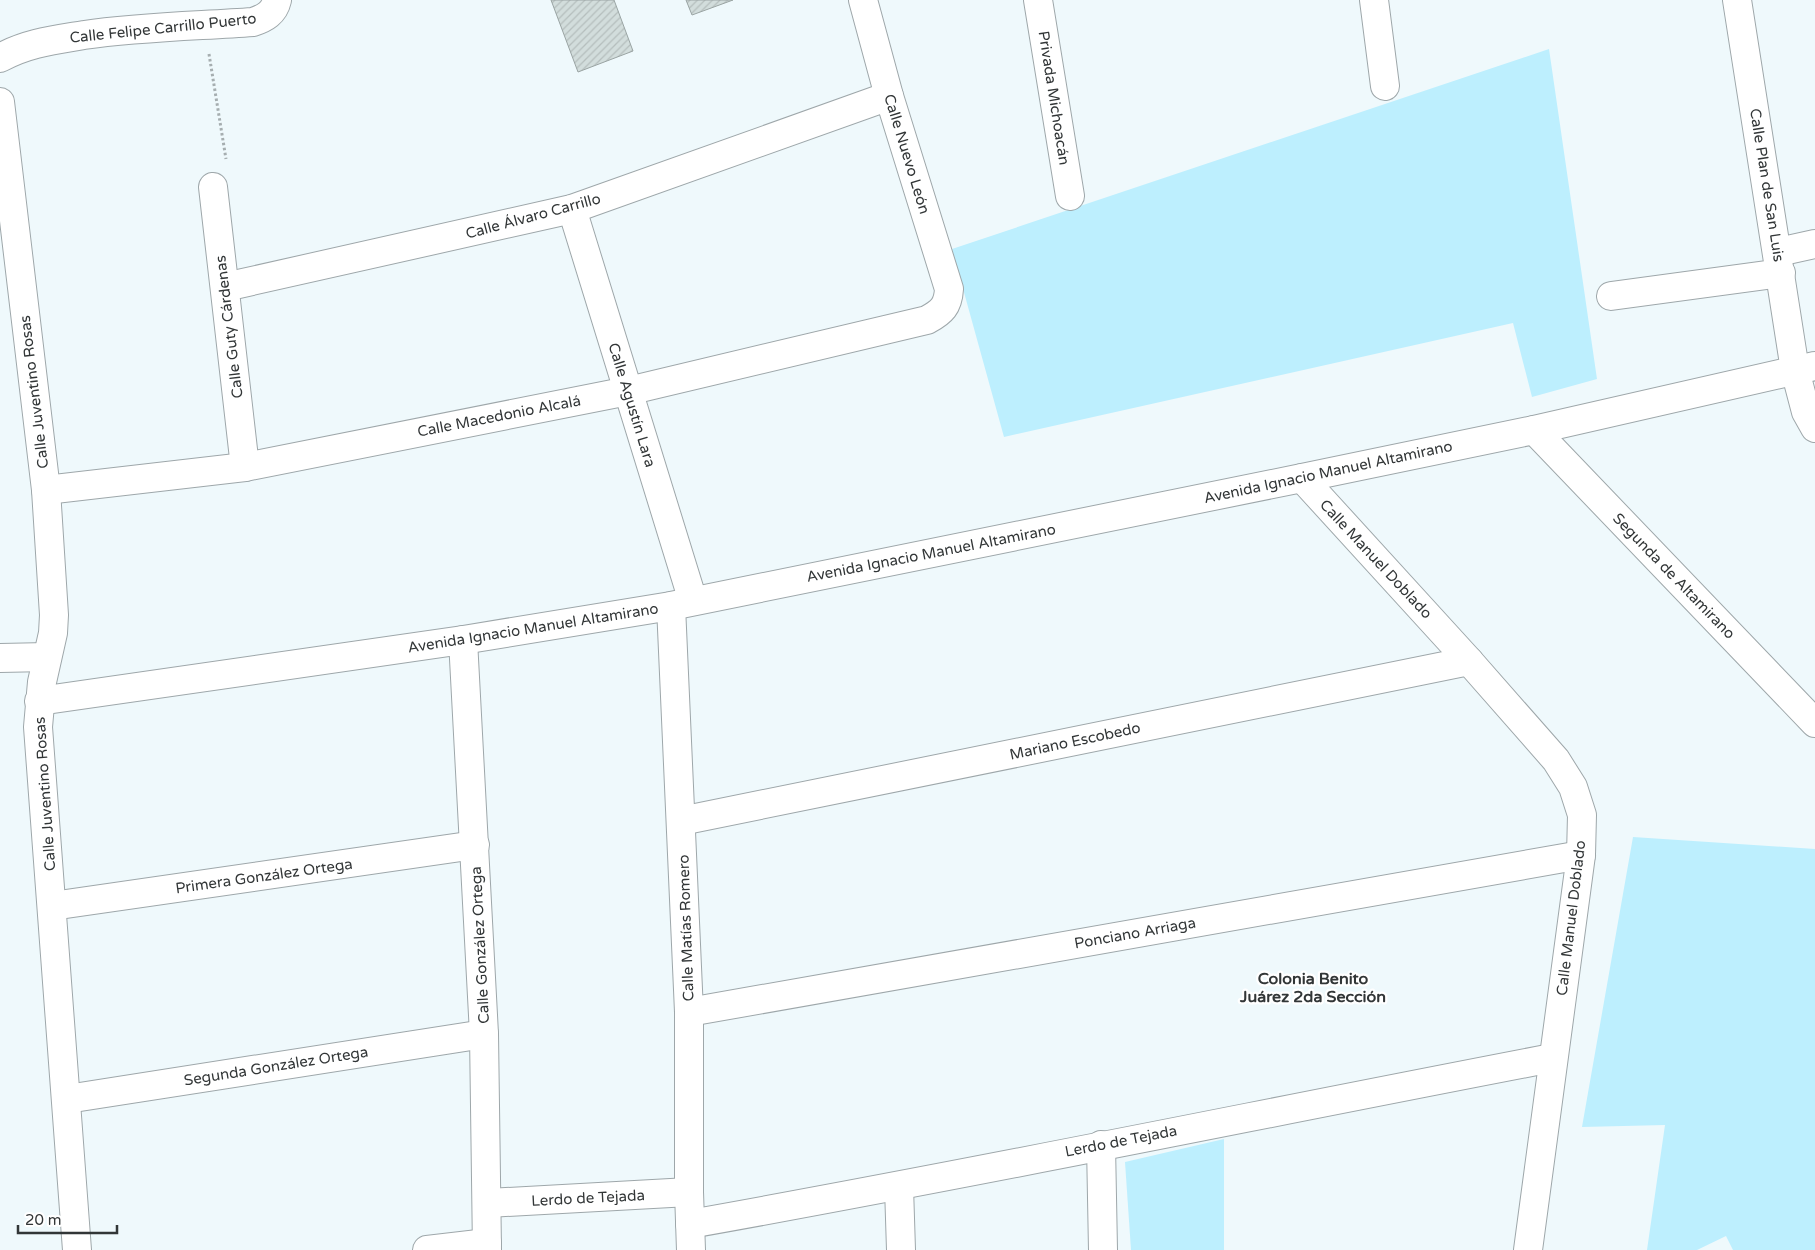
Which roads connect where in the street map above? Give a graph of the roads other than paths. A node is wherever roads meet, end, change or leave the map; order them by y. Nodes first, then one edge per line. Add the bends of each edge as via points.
1 (864, 0) edge
2 (1038, 0) edge
3 (1374, 0) edge
4 (1737, 0) edge
5 (273, 7) edge
6 (0, 58) edge
7 (1385, 86) dead end
8 (889, 96) junction
9 (0, 102) edge
10 (213, 187) road end
11 (1070, 196) dead end
12 (572, 209) junction
13 (1815, 244) edge
14 (1779, 263) junction
15 (225, 287) junction
16 (1610, 296) dead end
17 (945, 308) joint
18 (1805, 368) edge
19 (628, 390) junction
20 (1815, 428) edge
21 (1534, 430) junction
22 (245, 467) junction
23 (1302, 478) junction
24 (46, 490) junction
25 (682, 603) junction
26 (463, 640) junction
27 (48, 657) junction
28 (0, 658) edge
29 (1469, 661) junction
30 (40, 702) junction
31 (1815, 723) edge
32 (681, 821) junction
33 (475, 846) junction
34 (1581, 855) junction
35 (52, 906) junction
36 (689, 1012) junction
37 (484, 1034) junction
38 (1552, 1058) junction
39 (67, 1099) junction
40 (1101, 1145) junction
41 (899, 1187) junction
42 (689, 1192) junction
43 (488, 1203) junction
44 (691, 1237) edge
45 (487, 1247) edge
46 (77, 1250) edge
47 (427, 1250) edge
48 (901, 1250) edge
49 (1103, 1250) edge
50 (1528, 1250) edge

1 - 8 street, Calle Nuevo León
2 - 11 street, Privada Michoacán
3 - 7 street
4 - 14 street, Calle Plan de San Luis
5 - 6 street, Calle Felipe Carrillo Puerto via 253,22 126,30 39,42
8 - 12 street, Calle Álvaro Carrillo
8 - 17 street, Calle Nuevo León via 949,289
9 - 24 street, Calle Juventino Rosas
10 - 15 street, Calle Guty Cárdenas
12 - 15 street, Calle Álvaro Carrillo
12 - 19 street, Calle Agustín Lara
13 - 14 street
14 - 16 street
14 - 18 street, Calle Plan de San Luis
15 - 22 street, Calle Guty Cárdenas
17 - 19 street, Calle Macedonio Alcalá via 927,320
18 - 20 street, Calle Plan de San Luis via 1806,412
18 - 21 street, Avenida Ignacio Manuel Altamirano
19 - 22 street, Calle Macedonio Alcalá
19 - 25 street, Calle Agustín Lara
21 - 23 street, Avenida Ignacio Manuel Altamirano
21 - 31 street, Segunda de Altamirano
22 - 24 street, Calle Macedonio Alcalá
23 - 25 street, Avenida Ignacio Manuel Altamirano
23 - 29 street, Calle Manuel Doblado
24 - 27 street, Calle Juventino Rosas via 54,615
25 - 26 street, Avenida Ignacio Manuel Altamirano
25 - 32 street, Calle Matías Romero
26 - 30 street, Avenida Ignacio Manuel Altamirano
26 - 33 street, Calle González Ortega
27 - 28 street
27 - 30 street, Calle Juventino Rosas
29 - 32 street, Mariano Escobedo
29 - 34 street, Calle Manuel Doblado via 1556,760 1573,787 1582,815
30 - 35 street, Calle Juventino Rosas via 38,727
32 - 36 street, Calle Matías Romero
33 - 35 street, Primera González Ortega
33 - 37 street, Calle González Ortega
34 - 36 street, Ponciano Arriaga
34 - 38 street, Calle Manuel Doblado
35 - 39 street, Calle Juventino Rosas
36 - 42 street, Calle Matías Romero
37 - 39 street, Segunda González Ortega
37 - 43 street, Calle González Ortega
38 - 40 street, Lerdo de Tejada
38 - 50 street, Calle Manuel Doblado
39 - 46 street, Calle Juventino Rosas
40 - 41 street, Lerdo de Tejada
40 - 49 street
41 - 44 street, Lerdo de Tejada
41 - 48 street
42 - 43 street, Lerdo de Tejada
42 - 44 street, Calle Matías Romero
43 - 45 street, Calle González Ortega
45 - 47 street

